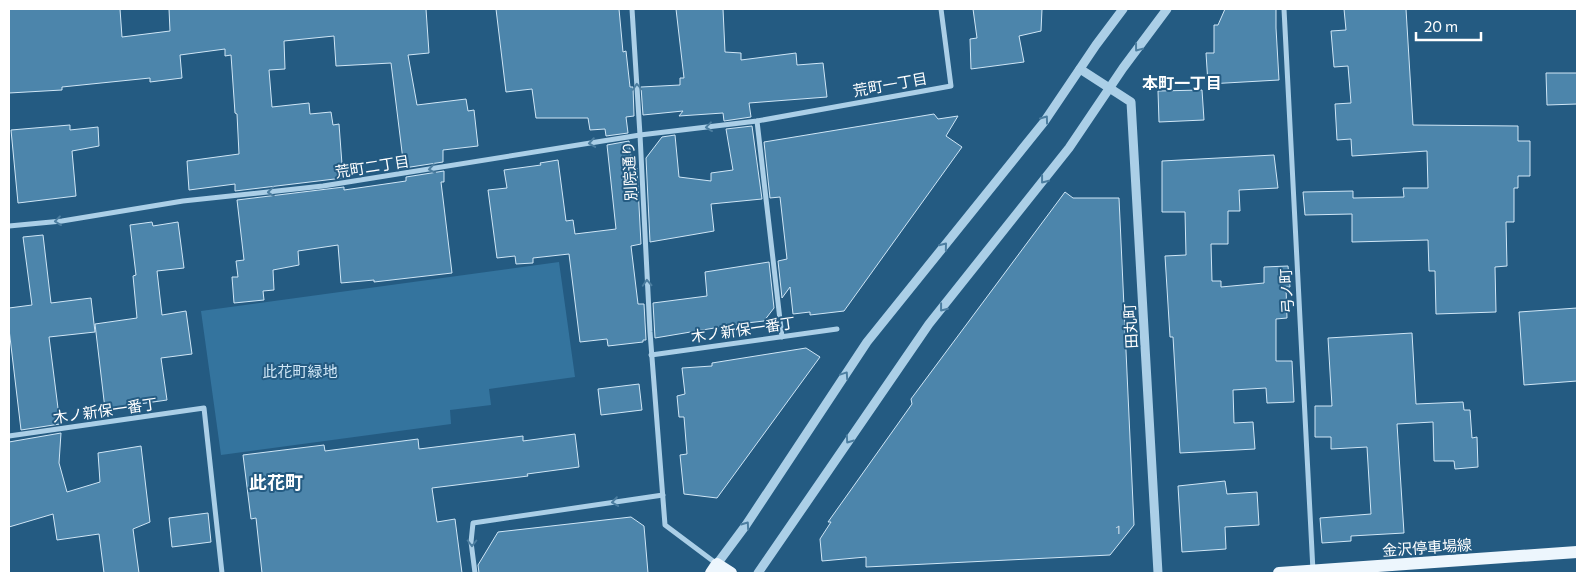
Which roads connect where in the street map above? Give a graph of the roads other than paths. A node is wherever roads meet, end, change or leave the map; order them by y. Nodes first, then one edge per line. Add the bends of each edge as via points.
1 (632, 9) edge
2 (941, 9) edge
3 (1123, 9) edge
4 (1167, 9) edge
5 (1284, 9) edge
6 (1080, 70) junction
7 (1109, 88) junction
8 (757, 121) junction
9 (640, 135) junction
10 (9, 226) edge
11 (837, 328) dead end
12 (782, 336) junction
13 (651, 355) junction
14 (9, 436) edge
15 (663, 495) junction
16 (1577, 552) edge
17 (714, 569) edge
18 (1313, 571) junction
19 (222, 573) edge
20 (474, 573) edge
21 (731, 573) edge
22 (758, 573) edge
23 (1158, 573) edge
24 (1279, 573) edge

9 -> 1 street, 別院通り
2 - 8 street, 荒町一丁目 via 951,86
3 - 6 street
4 -> 7 street
5 - 18 street, 弓ノ町
6 - 7 street
17 -> 6 street via 867,342 1044,122
7 -> 22 street via 1069,148 929,324
7 - 23 street, 田丸町 via 1130,102
8 -> 9 street, 荒町二丁目
8 - 12 street
9 -> 10 street, 荒町二丁目 via 323,186 182,201 62,221
13 -> 9 street, 別院通り
11 - 12 street, 木ノ新保一番丁
12 - 13 street, 木ノ新保一番丁
13 - 15 street
14 - 19 street, 木ノ新保一番丁 via 204,408
15 - 17 street via 665,525
15 -> 20 street via 473,523
16 - 18 main road, 金沢停車場線
17 - 21 main road
18 - 24 main road, 金沢停車場線

